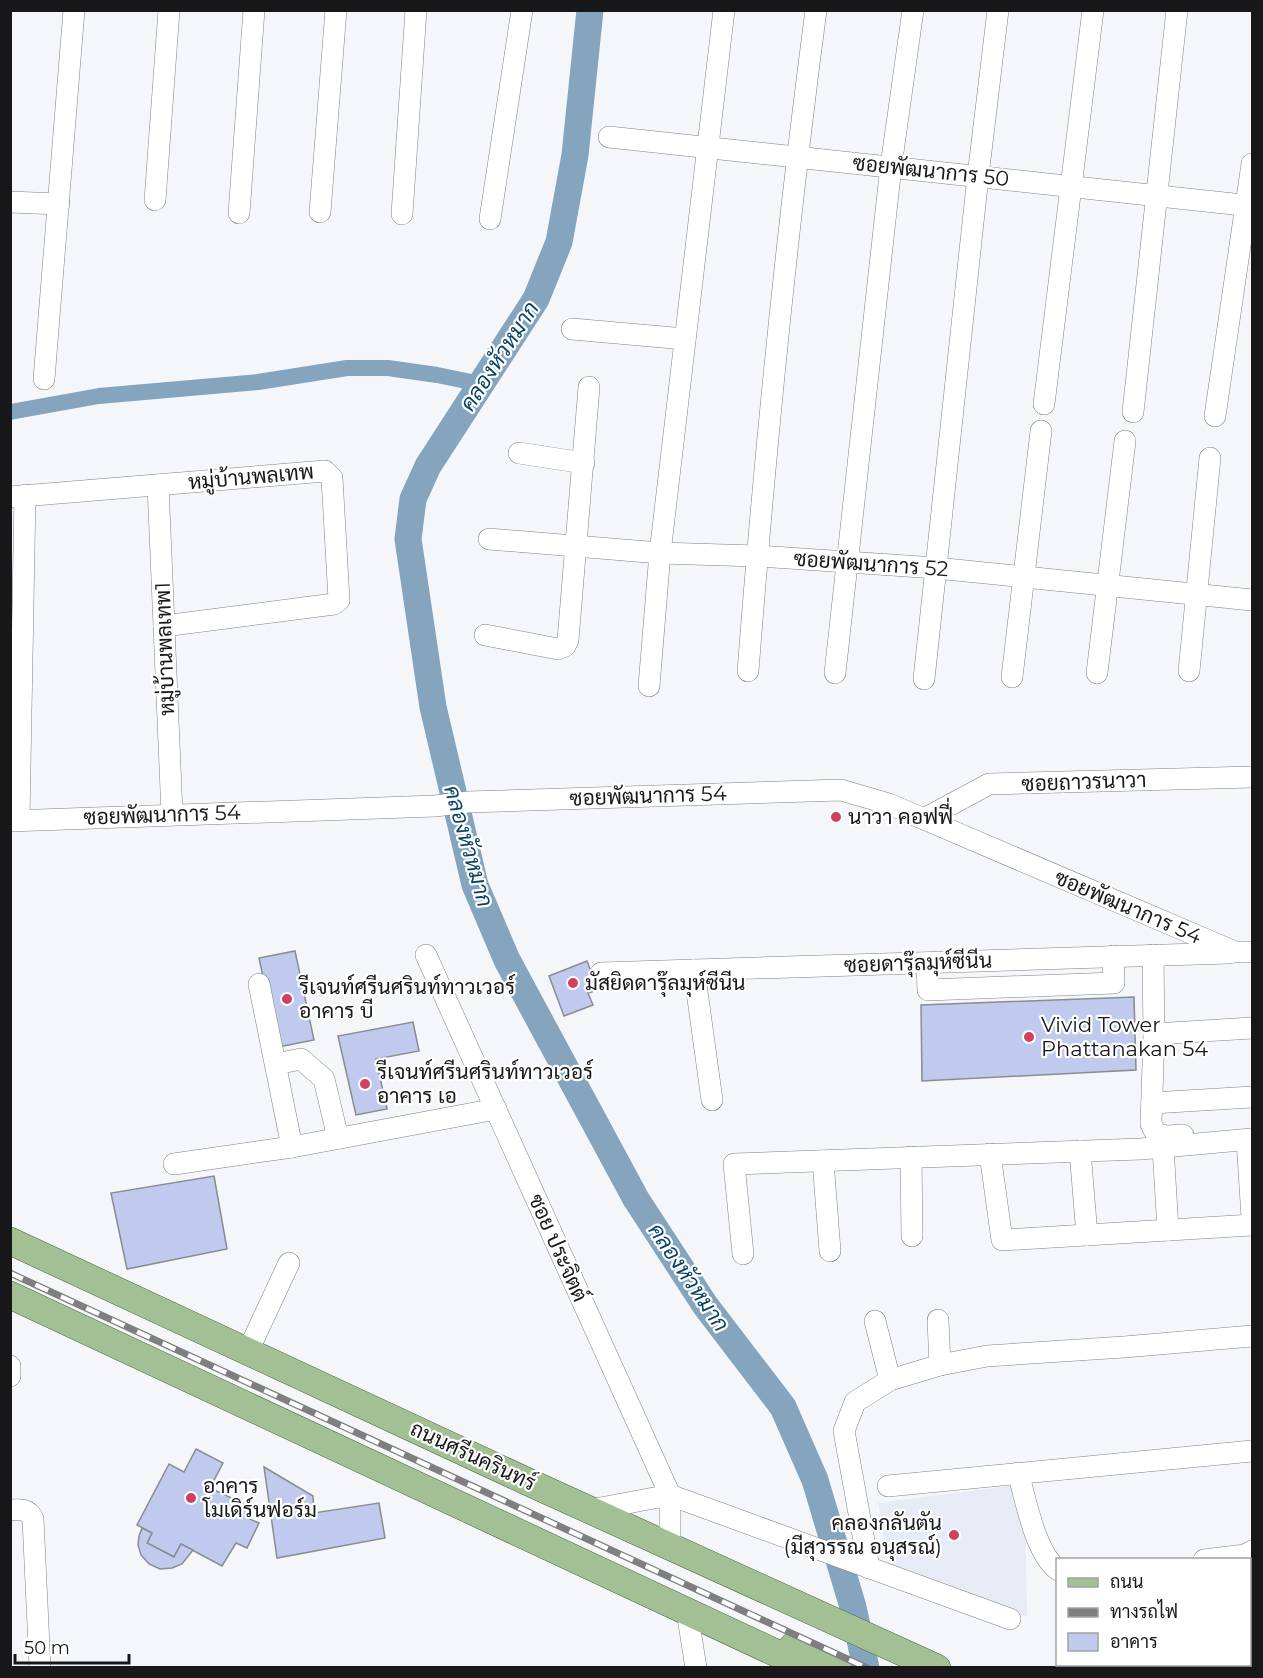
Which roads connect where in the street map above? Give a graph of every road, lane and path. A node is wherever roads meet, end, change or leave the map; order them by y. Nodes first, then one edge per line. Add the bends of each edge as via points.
1 (74, 10) edge
2 (169, 10) edge
3 (254, 10) edge
4 (336, 10) edge
5 (416, 10) edge
6 (522, 10) edge
7 (723, 10) edge
8 (816, 10) edge
9 (913, 10) edge
10 (998, 10) edge
11 (1093, 10) edge
12 (1177, 10) edge
13 (609, 137) dead end
14 (708, 146) junction
15 (796, 156) junction
16 (1252, 164) edge
17 (891, 166) junction
18 (978, 176) junction
19 (1071, 186) junction
20 (1158, 196) junction
21 (155, 200) dead end
22 (10, 202) edge
23 (59, 204) junction
24 (1249, 205) edge
25 (320, 212) dead end
26 (239, 213) dead end
27 (402, 214) dead end
28 (490, 219) dead end
29 (572, 329) dead end
30 (685, 339) junction
31 (44, 379) dead end
32 (589, 387) dead end
33 (1044, 404) dead end
34 (1133, 412) dead end
35 (1215, 417) dead end
36 (1041, 431) dead end
37 (1125, 441) dead end
38 (519, 453) dead end
39 (1210, 459) dead end
40 (584, 463) junction
41 (158, 485) junction
42 (18, 496) edge
43 (489, 539) dead end
44 (577, 546) junction
45 (660, 553) junction
46 (757, 556) junction
47 (847, 562) junction
48 (936, 568) junction
49 (1024, 576) junction
50 (1107, 585) junction
51 (1197, 594) junction
52 (1252, 600) edge
53 (164, 627) junction
54 (485, 634) dead end
55 (1189, 671) dead end
56 (748, 672) dead end
57 (835, 673) dead end
58 (1097, 673) dead end
59 (1012, 677) dead end
60 (924, 679) dead end
61 (649, 686) dead end
62 (1252, 777) edge
63 (172, 814) junction
64 (924, 819) junction
65 (15, 820) edge
66 (1244, 952) edge
67 (426, 955) dead end
68 (1153, 955) junction
69 (694, 970) junction
70 (601, 974) dead end
71 (259, 984) dead end
72 (1252, 1028) edge
73 (1154, 1034) junction
74 (276, 1064) junction
75 (1252, 1097) edge
76 (712, 1100) dead end
77 (1152, 1102) junction
78 (496, 1109) junction
79 (1251, 1136) edge
80 (338, 1138) junction
81 (292, 1147) junction
82 (1163, 1147) junction
83 (1080, 1151) junction
84 (990, 1155) junction
85 (911, 1158) junction
86 (824, 1161) junction
87 (174, 1164) dead end
88 (1252, 1217) edge
89 (1252, 1225) edge
90 (1168, 1230) junction
91 (1087, 1235) junction
92 (912, 1236) dead end
93 (10, 1241) edge
94 (830, 1251) dead end
95 (743, 1254) dead end
96 (289, 1263) dead end
97 (10, 1295) edge
98 (938, 1320) dead end
99 (875, 1321) dead end
100 (1252, 1336) edge
101 (248, 1351) junction
102 (940, 1365) junction
103 (10, 1366) edge
104 (10, 1376) edge
105 (890, 1380) junction
106 (1252, 1451) edge
107 (1018, 1473) junction
108 (888, 1486) dead end
109 (670, 1495) junction
110 (10, 1510) edge
111 (590, 1510) junction
112 (670, 1546) junction
113 (1252, 1551) edge
114 (1220, 1558) edge
115 (860, 1565) junction
116 (1056, 1568) edge
117 (695, 1615) junction
118 (1010, 1619) dead end
119 (907, 1662) edge
120 (40, 1668) edge
121 (696, 1668) edge
122 (808, 1668) edge
123 (838, 1668) edge
124 (937, 1668) edge

1 - 23 street
2 - 21 street
3 - 26 street
4 - 25 street
5 - 27 street
6 - 28 street
7 - 14 street
8 - 15 street
9 - 17 street
10 - 18 street
11 - 19 street
12 - 20 street
13 - 14 street, ซอยพัฒนาการ 50
14 - 15 street, ซอยพัฒนาการ 50
14 - 30 street
15 - 17 street, ซอยพัฒนาการ 50
15 - 46 street
16 - 24 street
17 - 18 street, ซอยพัฒนาการ 50
17 - 47 street
18 - 19 street, ซอยพัฒนาการ 50
18 - 48 street
19 - 20 street, ซอยพัฒนาการ 50
19 - 33 street
20 - 24 street, ซอยพัฒนาการ 50
20 - 34 street
22 - 23 street
23 - 31 street
24 - 35 street
29 - 30 street
30 - 45 street
32 - 40 street
36 - 49 street
37 - 50 street
38 - 40 street
39 - 51 street
40 - 44 street
41 - 42 street, หมู่บ้านพลเทพ
41 - 53 street, หมู่บ้านพลเทพ1
41 - 53 street, หมู่บ้านพลเทพ via 329,473 340,596 334,604
42 - 65 street
43 - 44 street, ซอยพัฒนาการ 52
44 - 45 street, ซอยพัฒนาการ 52
44 - 54 street via 565,646 558,649
45 - 46 street, ซอยพัฒนาการ 52
45 - 61 street
46 - 47 street, ซอยพัฒนาการ 52
46 - 56 street
47 - 48 street, ซอยพัฒนาการ 52
47 - 57 street
48 - 49 street, ซอยพัฒนาการ 52
48 - 60 street
49 - 50 street, ซอยพัฒนาการ 52
49 - 59 street
50 - 51 street, ซอยพัฒนาการ 52
50 - 58 street
51 - 52 street, ซอยพัฒนาการ 52
51 - 55 street
53 - 63 street, หมู่บ้านพลเทพ1
62 - 64 street, ซอยถาวรนาวา via 989,784
63 - 64 street, ซอยพัฒนาการ 54 via 842,790
63 - 65 street, ซอยพัฒนาการ 54
64 - 66 street, ซอยพัฒนาการ 54
66 - 68 street, ซอยดารุ๊ลมุห์ซีนีน
67 - 78 street, ซอย ประจิตต์
68 - 69 street, ซอยดารุ๊ลมุห์ซีนีน
68 - 73 street
69 - 70 street, ซอยดารุ๊ลมุห์ซีนีน
69 - 76 street
71 - 74 street
72 - 73 street
73 - 77 street
74 - 80 street via 301,1059 324,1079
74 - 81 street
75 - 77 street
77 - 79 street via 1151,1124 1156,1134
78 - 80 street
78 - 109 street, ซอย ประจิตต์
79 - 82 street
79 - 88 street
80 - 81 street
81 - 87 street
82 - 83 street
82 - 90 street
83 - 84 street
83 - 91 street
84 - 85 street
84 - 91 street via 1002,1240
85 - 86 street
85 - 92 street
86 - 94 street
86 - 95 street via 734,1164
89 - 90 street
90 - 91 street
93 - 101 main road, ถนนศรีนครินทร์
96 - 101 street
97 - 117 main road
98 - 102 street
99 - 105 street
100 - 102 street via 987,1356
101 - 111 main road, ถนนศรีนครินทร์
102 - 105 street
103 - 104 street
105 - 115 street via 855,1402 843,1431
106 - 107 street
107 - 108 street
107 - 116 street via 1041,1551
109 - 111 street
109 - 112 street, ซอย ประจิตต์
109 - 115 street
110 - 120 street via 32,1516
111 - 112 main road, ถนนศรีนครินทร์
112 - 119 main road, ถนนศรีนครินทร์
113 - 114 street
115 - 118 street
117 - 121 street
117 - 122 main road
117 - 123 main road via 761,1632
119 - 124 main road, ถนนศรีนครินทร์

